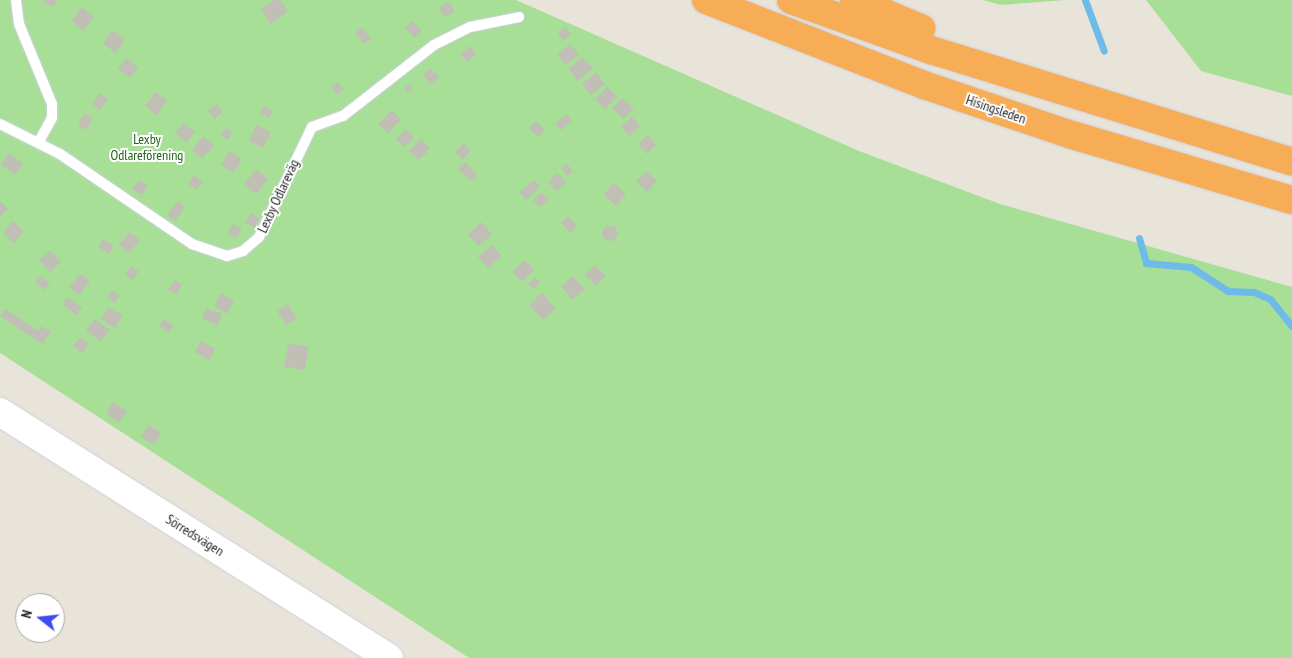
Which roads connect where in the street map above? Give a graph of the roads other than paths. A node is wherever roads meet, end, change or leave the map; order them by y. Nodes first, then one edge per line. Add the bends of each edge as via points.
1 (16, 0) edge
2 (706, 0) edge
3 (791, 0) edge
4 (854, 0) edge
5 (519, 17) dead end
6 (1086, 98) junction
7 (0, 124) edge
8 (39, 141) junction
9 (1292, 162) edge
10 (1292, 200) edge
11 (0, 412) edge
12 (389, 658) edge

1 - 8 lane via 19,24 52,104 52,118
2 - 10 highway, Hisingsleden via 1053,129
3 - 6 highway
4 - 6 highway
5 - 8 lane, Lexby Odlareväg via 470,27 434,45 343,116 312,127 259,237 243,251 227,256 192,244
6 - 9 highway
7 - 8 lane, Lexby Odlareväg
11 - 12 street, Sörredsvägen

